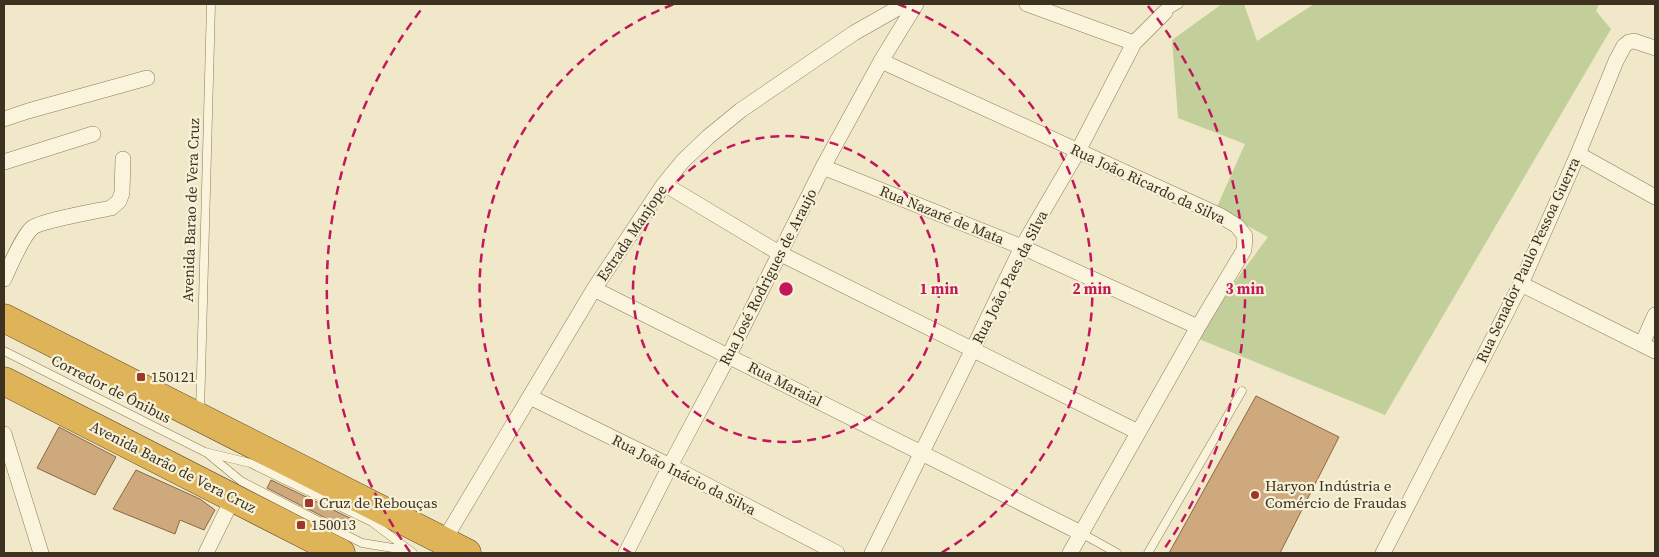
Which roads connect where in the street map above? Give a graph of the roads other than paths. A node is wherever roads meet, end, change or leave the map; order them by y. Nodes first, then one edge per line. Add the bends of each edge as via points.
1 (211, 4) edge
2 (905, 4) edge
3 (916, 4) edge
4 (1027, 4) edge
5 (1179, 4) edge
6 (1165, 12) joint
7 (1134, 43) junction
8 (1655, 48) edge
9 (880, 61) junction
10 (147, 78) dead end
11 (4, 119) edge
12 (93, 134) dead end
13 (1078, 151) junction
14 (1578, 154) junction
15 (123, 159) dead end
16 (4, 162) edge
17 (823, 167) junction
18 (664, 184) junction
19 (1655, 197) edge
20 (1022, 248) junction
21 (779, 253) junction
22 (4, 279) edge
23 (1521, 284) junction
24 (594, 289) junction
25 (1655, 315) edge
26 (4, 318) edge
27 (1198, 327) junction
28 (1649, 347) edge
29 (973, 349) junction
30 (4, 351) edge
31 (729, 355) junction
32 (4, 381) edge
33 (1242, 391) dead end
34 (530, 397) junction
35 (200, 417) junction
36 (1138, 432) junction
37 (4, 434) edge
38 (205, 452) junction
39 (920, 454) junction
40 (670, 466) junction
41 (233, 498) junction
42 (1081, 533) junction
43 (455, 548) edge
44 (410, 552) edge
45 (41, 553) edge
46 (206, 553) edge
47 (341, 553) edge
48 (626, 553) edge
49 (837, 553) edge
50 (872, 553) edge
51 (1070, 553) edge
52 (1118, 553) edge
53 (1148, 553) edge
54 (1383, 553) edge

1 - 35 lane, Avenida Barao de Vera Cruz
2 - 18 street, Estrada Manjope via 854,33 741,110 682,161
3 - 9 street, Rua José Rodrigues de Araujo
4 - 7 street
5 - 6 lane
6 - 7 street, Rua João Paes da Silva
7 - 13 street, Rua João Paes da Silva
8 - 14 street, Rua Senador Paulo Pessoa Guerra via 1634,41 1624,46
9 - 13 street, Rua João Ricardo da Silva
9 - 17 street, Rua José Rodrigues de Araujo
10 - 11 street
12 - 16 street
13 - 20 street, Rua João Paes da Silva
13 - 27 street, Rua João Ricardo da Silva via 1221,216 1244,233 1244,250
14 - 19 street
14 - 23 street, Rua Senador Paulo Pessoa Guerra
15 - 22 street via 119,201 110,208 32,228
17 - 20 street, Rua Nazaré de Mata
17 - 21 street, Rua José Rodrigues de Araujo
18 - 21 street
18 - 24 street, Estrada Manjope
20 - 27 street, Rua Nazaré de Mata
20 - 29 street, Rua João Paes da Silva
21 - 29 street
21 - 31 street, Rua José Rodrigues de Araujo
23 - 28 street
23 - 54 street, Rua Senador Paulo Pessoa Guerra
24 - 31 street, Rua Maraial
24 - 34 street, Estrada Manjope
25 - 28 street
26 - 35 highway
27 - 36 street, Rua João Ricardo da Silva
29 - 36 street
29 - 39 street, Rua João Paes da Silva
30 - 38 lane, Corredor de Ônibus
31 - 39 street, Rua Maraial
31 - 40 street, Rua José Rodrigues de Araujo
32 - 41 highway, Avenida Barão de Vera Cruz
33 - 53 lane
34 - 40 street, Rua João Inácio da Silva
34 - 43 street, Estrada Manjope
35 - 43 highway
36 - 42 street, Rua João Ricardo da Silva
37 - 45 street
38 - 44 lane, Corredor de Ônibus via 250,463 372,522
38 - 44 lane, Corredor de Ônibus via 241,481 362,543
39 - 42 street, Rua Maraial
39 - 50 street, Rua João Paes da Silva
40 - 48 street, Rua José Rodrigues de Araujo
40 - 49 street, Rua João Inácio da Silva
41 - 46 street
41 - 47 highway, Avenida Barão de Vera Cruz
42 - 51 street, Rua João Ricardo da Silva
42 - 52 lane

